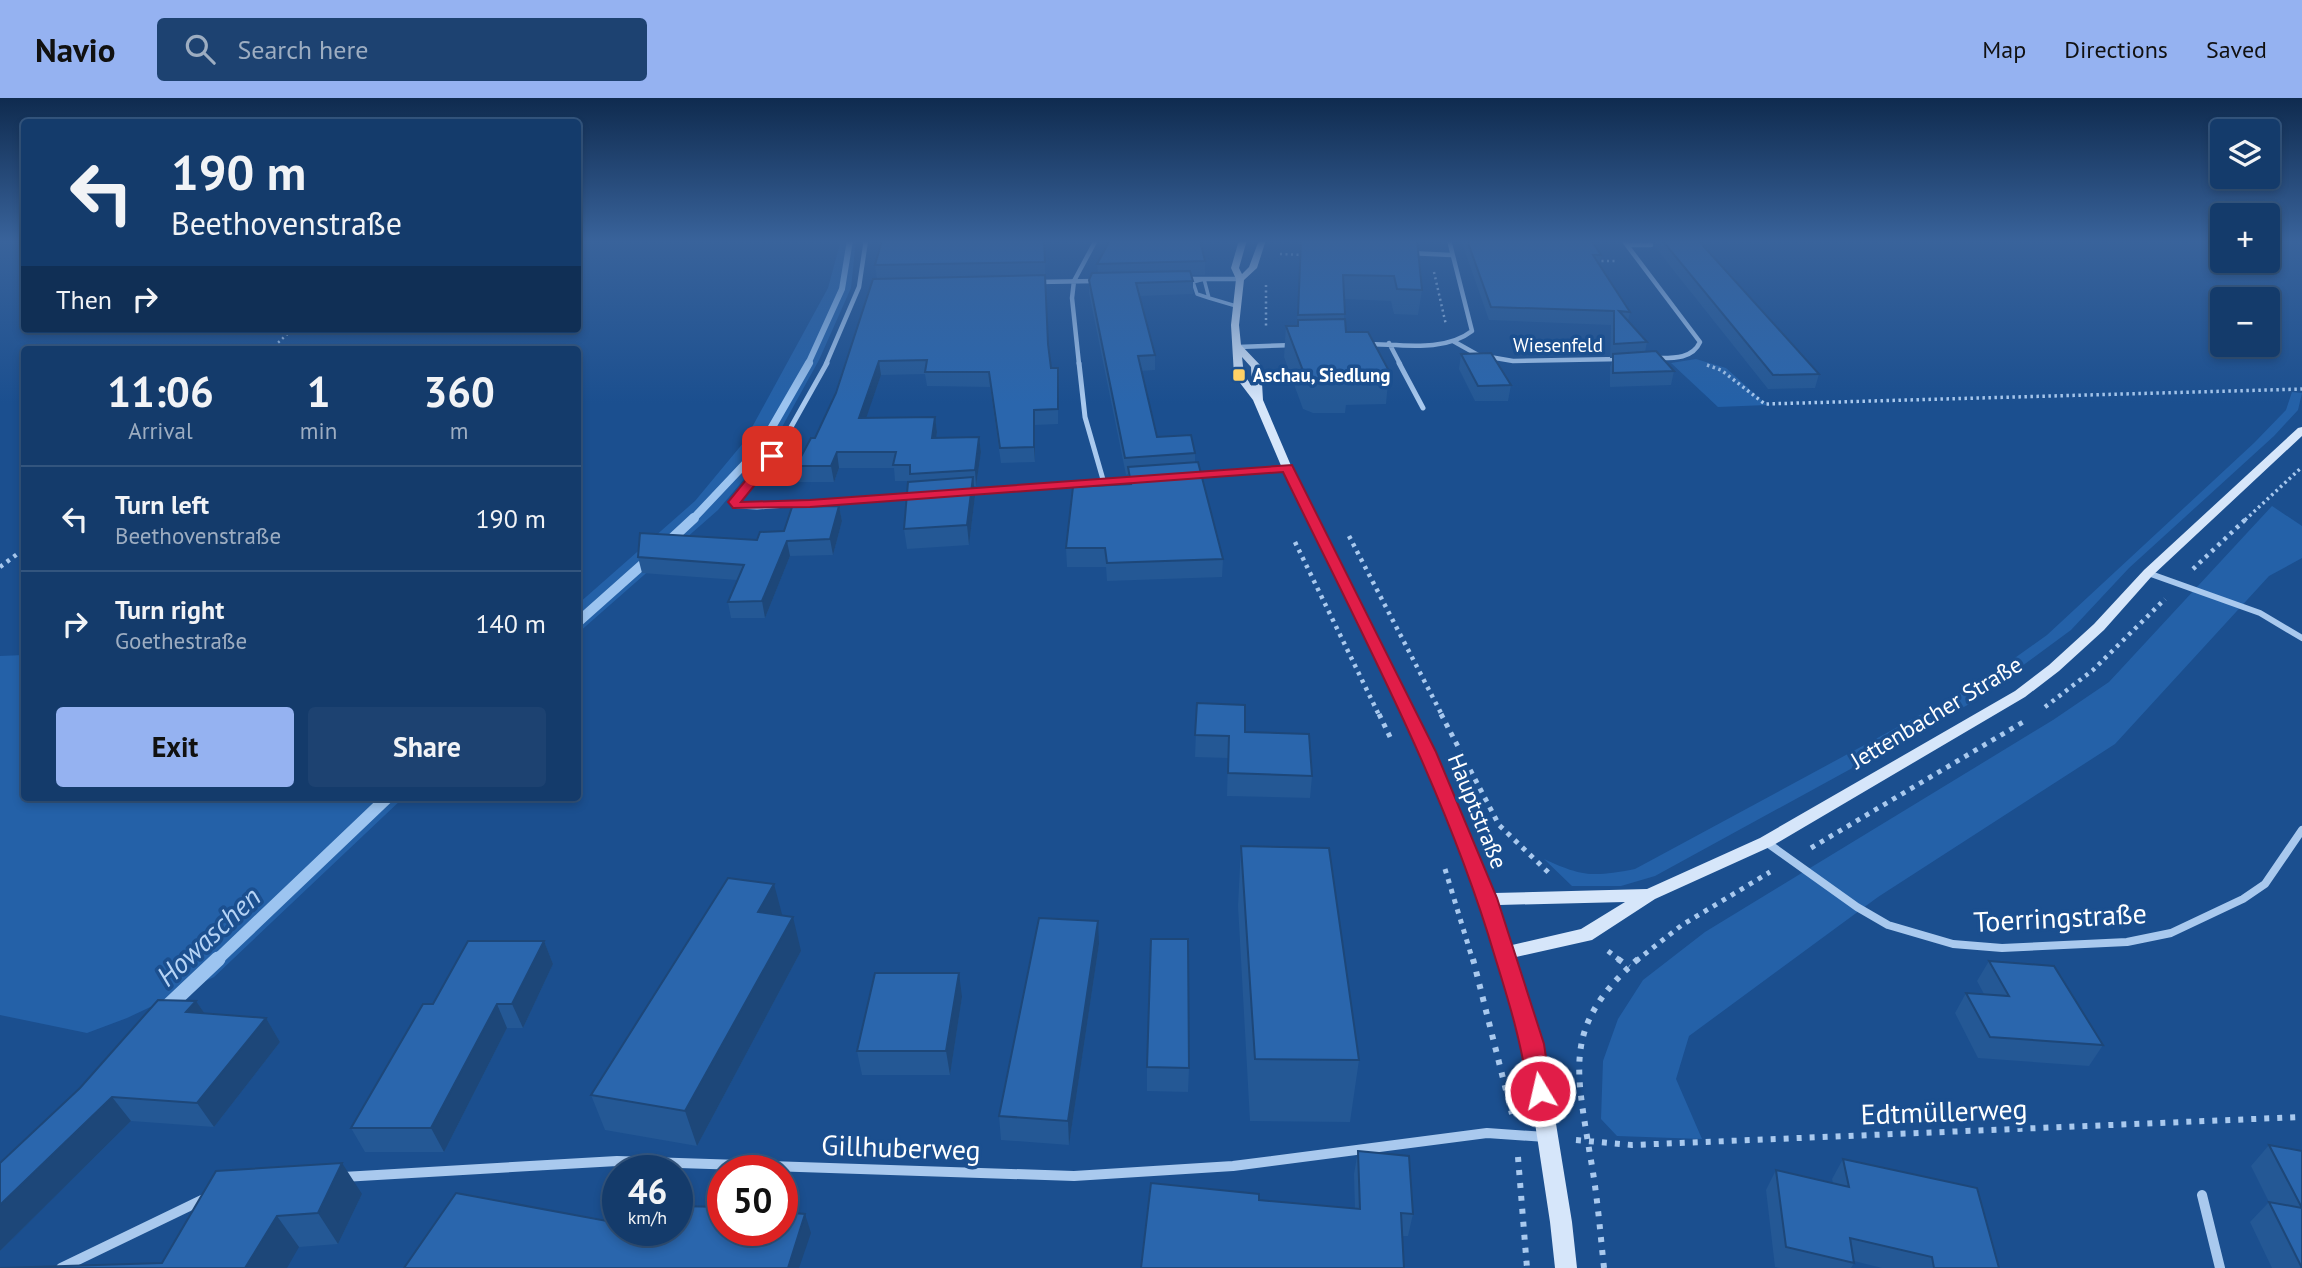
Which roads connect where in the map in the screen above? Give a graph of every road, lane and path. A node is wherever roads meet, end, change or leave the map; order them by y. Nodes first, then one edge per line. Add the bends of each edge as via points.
1 (856, 295) edge
2 (1072, 295) edge
3 (1198, 295) edge
4 (1208, 295) edge
5 (1238, 295) edge
6 (1265, 295) edge
7 (1438, 295) edge
8 (1462, 295) edge
9 (1665, 295) edge
10 (1209, 299) junction
11 (1236, 306) junction
12 (1446, 332) dead end
13 (289, 333) edge
14 (1453, 341) junction
15 (1389, 343) junction
16 (1362, 344) edge
17 (1296, 345) edge
18 (274, 346) edge
19 (1238, 346) junction
20 (1269, 346) junction
21 (1681, 356) junction
22 (1633, 358) edge
23 (1647, 358) edge
24 (2302, 389) edge
25 (1258, 401) junction
26 (1423, 408) dead end
27 (2302, 430) edge
28 (1287, 468) junction
29 (1183, 476) edge
30 (1143, 480) edge
31 (1104, 483) junction
32 (951, 493) edge
33 (923, 495) edge
34 (1344, 527) dead end
35 (1293, 538) dead end
36 (21, 551) edge
37 (0, 567) edge
38 (2148, 573) junction
39 (2302, 638) edge
40 (1393, 742) dead end
41 (2302, 830) edge
42 (1766, 842) junction
43 (1441, 857) dead end
44 (1564, 895) junction
45 (1649, 895) junction
46 (1488, 898) junction
47 (1586, 935) junction
48 (1506, 953) junction
49 (2302, 1117) edge
50 (1516, 1134) junction
51 (1547, 1137) junction
52 (1588, 1141) junction
53 (331, 1178) edge
54 (223, 1189) edge
55 (2202, 1195) dead end
56 (61, 1268) edge
57 (1527, 1268) edge
58 (1566, 1268) edge
59 (1604, 1268) edge
60 (2220, 1268) edge

1 - 33 street via 828,362 782,443 734,502 757,507
2 - 31 street via 1085,417
3 - 10 lane
4 - 10 lane
5 - 11 main road, Hauptstraße
6 - 20 path
7 - 12 path
8 - 14 street via 1472,331
9 - 21 street via 1700,342 1699,348
10 - 11 lane
11 - 19 main road, Hauptstraße
13 - 18 path
14 - 15 street
14 - 22 street, Wiesenfeld via 1478,355 1513,361
15 - 16 street
15 - 26 street
17 - 20 street
19 - 20 street
19 - 25 main road, Hauptstraße via 1239,375
19 - 25 main road, Hauptstraße via 1256,366
21 - 23 street
21 - 24 path via 1721,370 1765,404
25 - 28 main road, Hauptstraße
27 - 38 main road, Jettenbacher Straße
28 - 29 street
28 - 46 main road, Hauptstraße via 1428,752
30 - 31 street
31 - 32 street
34 - 44 path via 1499,825 1551,875
35 - 40 path
36 - 37 path
38 - 39 street via 2260,613
38 - 42 main road, Jettenbacher Straße via 2099,627 2020,694
41 - 42 street, Toerringstraße via 2265,884 2171,933 2127,942 2002,948 1953,944 1888,925
42 - 45 main road, Jettenbacher Straße
43 - 50 path via 1465,929
44 - 45 main road, Jettenbacher Straße
44 - 46 main road, Jettenbacher Straße
45 - 47 main road, Jettenbacher Straße
46 - 48 main road, Hauptstraße
47 - 48 main road, Jettenbacher Straße
47 - 52 path via 1629,967 1598,1000 1578,1057 1578,1091
48 - 51 main road, Hauptstraße via 1533,1044
49 - 52 path, Edtmüllerweg via 1632,1145
50 - 51 street, Gillhuberweg
50 - 53 street, Gillhuberweg via 1487,1133 1233,1166 1073,1176 617,1161
50 - 57 path
51 - 58 main road, Hauptstraße
52 - 59 path
54 - 56 street
55 - 60 street

